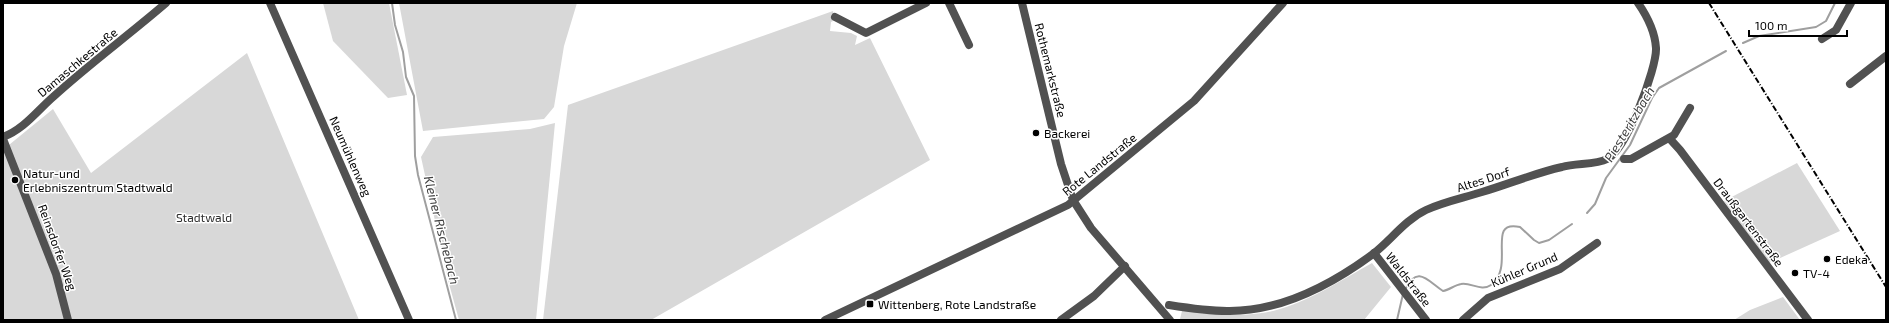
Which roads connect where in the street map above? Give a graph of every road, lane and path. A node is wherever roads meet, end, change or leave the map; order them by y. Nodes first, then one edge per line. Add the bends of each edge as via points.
1 (166, 3) edge
2 (270, 3) edge
3 (926, 3) edge
4 (949, 3) edge
5 (1022, 3) edge
6 (1283, 3) edge
7 (1638, 3) edge
8 (1851, 3) edge
9 (835, 17) dead end
10 (1822, 40) dead end
11 (969, 45) dead end
12 (1886, 56) edge
13 (1850, 84) dead end
14 (1690, 108) dead end
15 (3, 138) edge
16 (1670, 139) junction
17 (1624, 159) dead end
18 (1073, 200) junction
19 (1597, 244) dead end
20 (1374, 253) junction
21 (1125, 266) junction
22 (1169, 305) dead end
23 (842, 316) edge
24 (68, 320) edge
25 (409, 320) edge
26 (825, 320) edge
27 (1061, 320) edge
28 (1170, 320) edge
29 (1426, 320) edge
30 (1463, 320) edge
31 (1808, 320) edge

1 - 15 street, Damaschkestraße via 52,97 31,119
2 - 25 street, Neumühlenweg
3 - 9 street via 866,33
4 - 11 street
5 - 18 street, Rothemarkstraße via 1061,164
6 - 18 street, Rote Landstraße via 1194,101
7 - 20 street, Altes Dorf via 1652,32 1656,46 1655,60 1635,117 1612,156 1605,160 1552,169 1427,210 1407,223
8 - 10 street via 1836,30
12 - 13 street
14 - 16 street
15 - 24 street, Reinsdorfer Weg via 56,274
16 - 17 street via 1631,159
16 - 31 street, Draußgartenstraße
18 - 21 street, Rothemarkstraße via 1091,228
18 - 23 street, Rote Landstraße via 1064,207
19 - 30 street, Kühler Grund via 1556,270 1488,298
20 - 22 street via 1313,291 1276,305 1226,311
20 - 29 street, Waldstraße
21 - 27 street via 1094,296
21 - 28 street, Rothemarkstraße
23 - 26 street, Rote Landstraße

